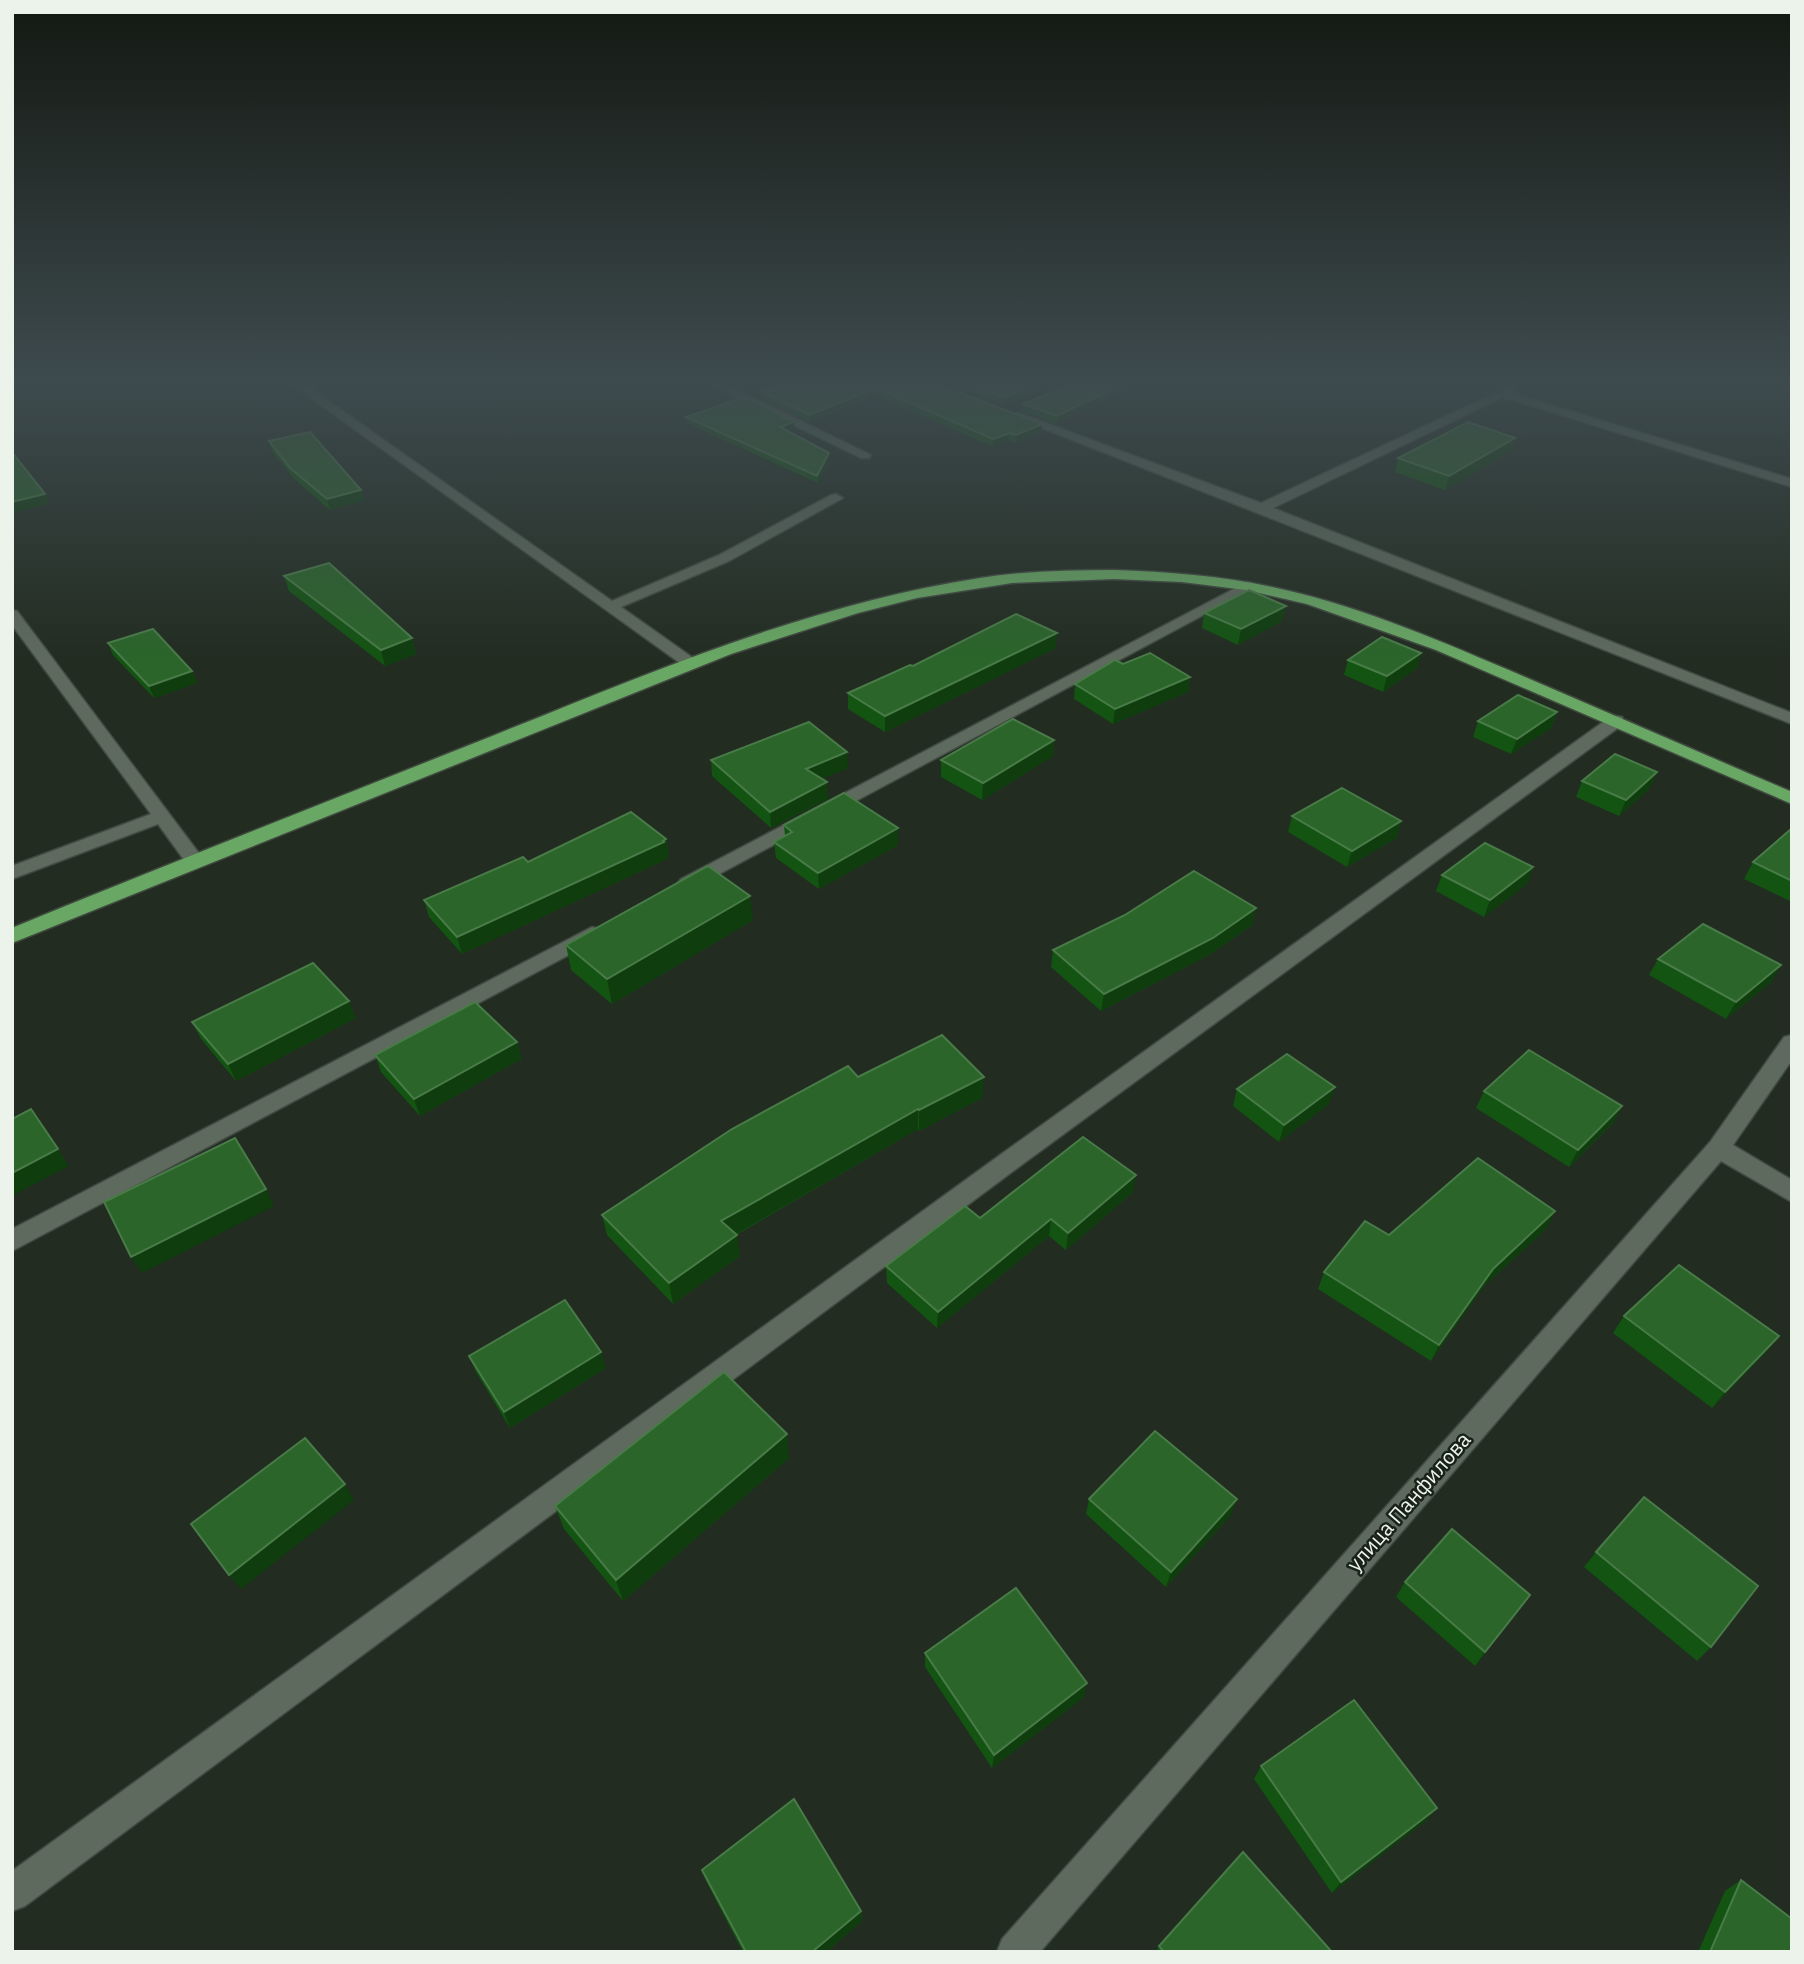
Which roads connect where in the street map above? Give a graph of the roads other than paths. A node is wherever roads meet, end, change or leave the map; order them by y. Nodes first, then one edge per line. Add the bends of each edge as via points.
1 (429, 477) edge
2 (1179, 477) edge
3 (1327, 477) edge
4 (1772, 477) edge
5 (1792, 483) edge
6 (836, 498) dead end
7 (1262, 508) junction
8 (1247, 586) junction
9 (612, 606) junction
10 (12, 614) edge
11 (690, 663) junction
12 (1792, 719) edge
13 (1616, 721) junction
14 (1792, 799) edge
15 (160, 817) junction
16 (194, 860) junction
17 (12, 873) edge
18 (667, 894) edge
19 (605, 927) edge
20 (12, 936) edge
21 (1792, 1043) edge
22 (1718, 1148) junction
23 (1792, 1192) edge
24 (12, 1241) edge
25 (12, 1892) edge
26 (1015, 1952) edge

1 - 9 street
2 - 7 street
3 - 7 street
4 - 5 street
6 - 9 street via 724,558
7 - 12 street
8 - 11 main road via 1109,576 982,582 861,607
8 - 13 main road via 1354,614
8 - 18 street
9 - 11 street
10 - 15 street
11 - 16 main road
13 - 14 main road
13 - 25 street
15 - 16 street
15 - 17 street
16 - 20 main road
19 - 24 street
21 - 22 street, улица Панфилова
22 - 23 street
22 - 26 street, улица Панфилова

